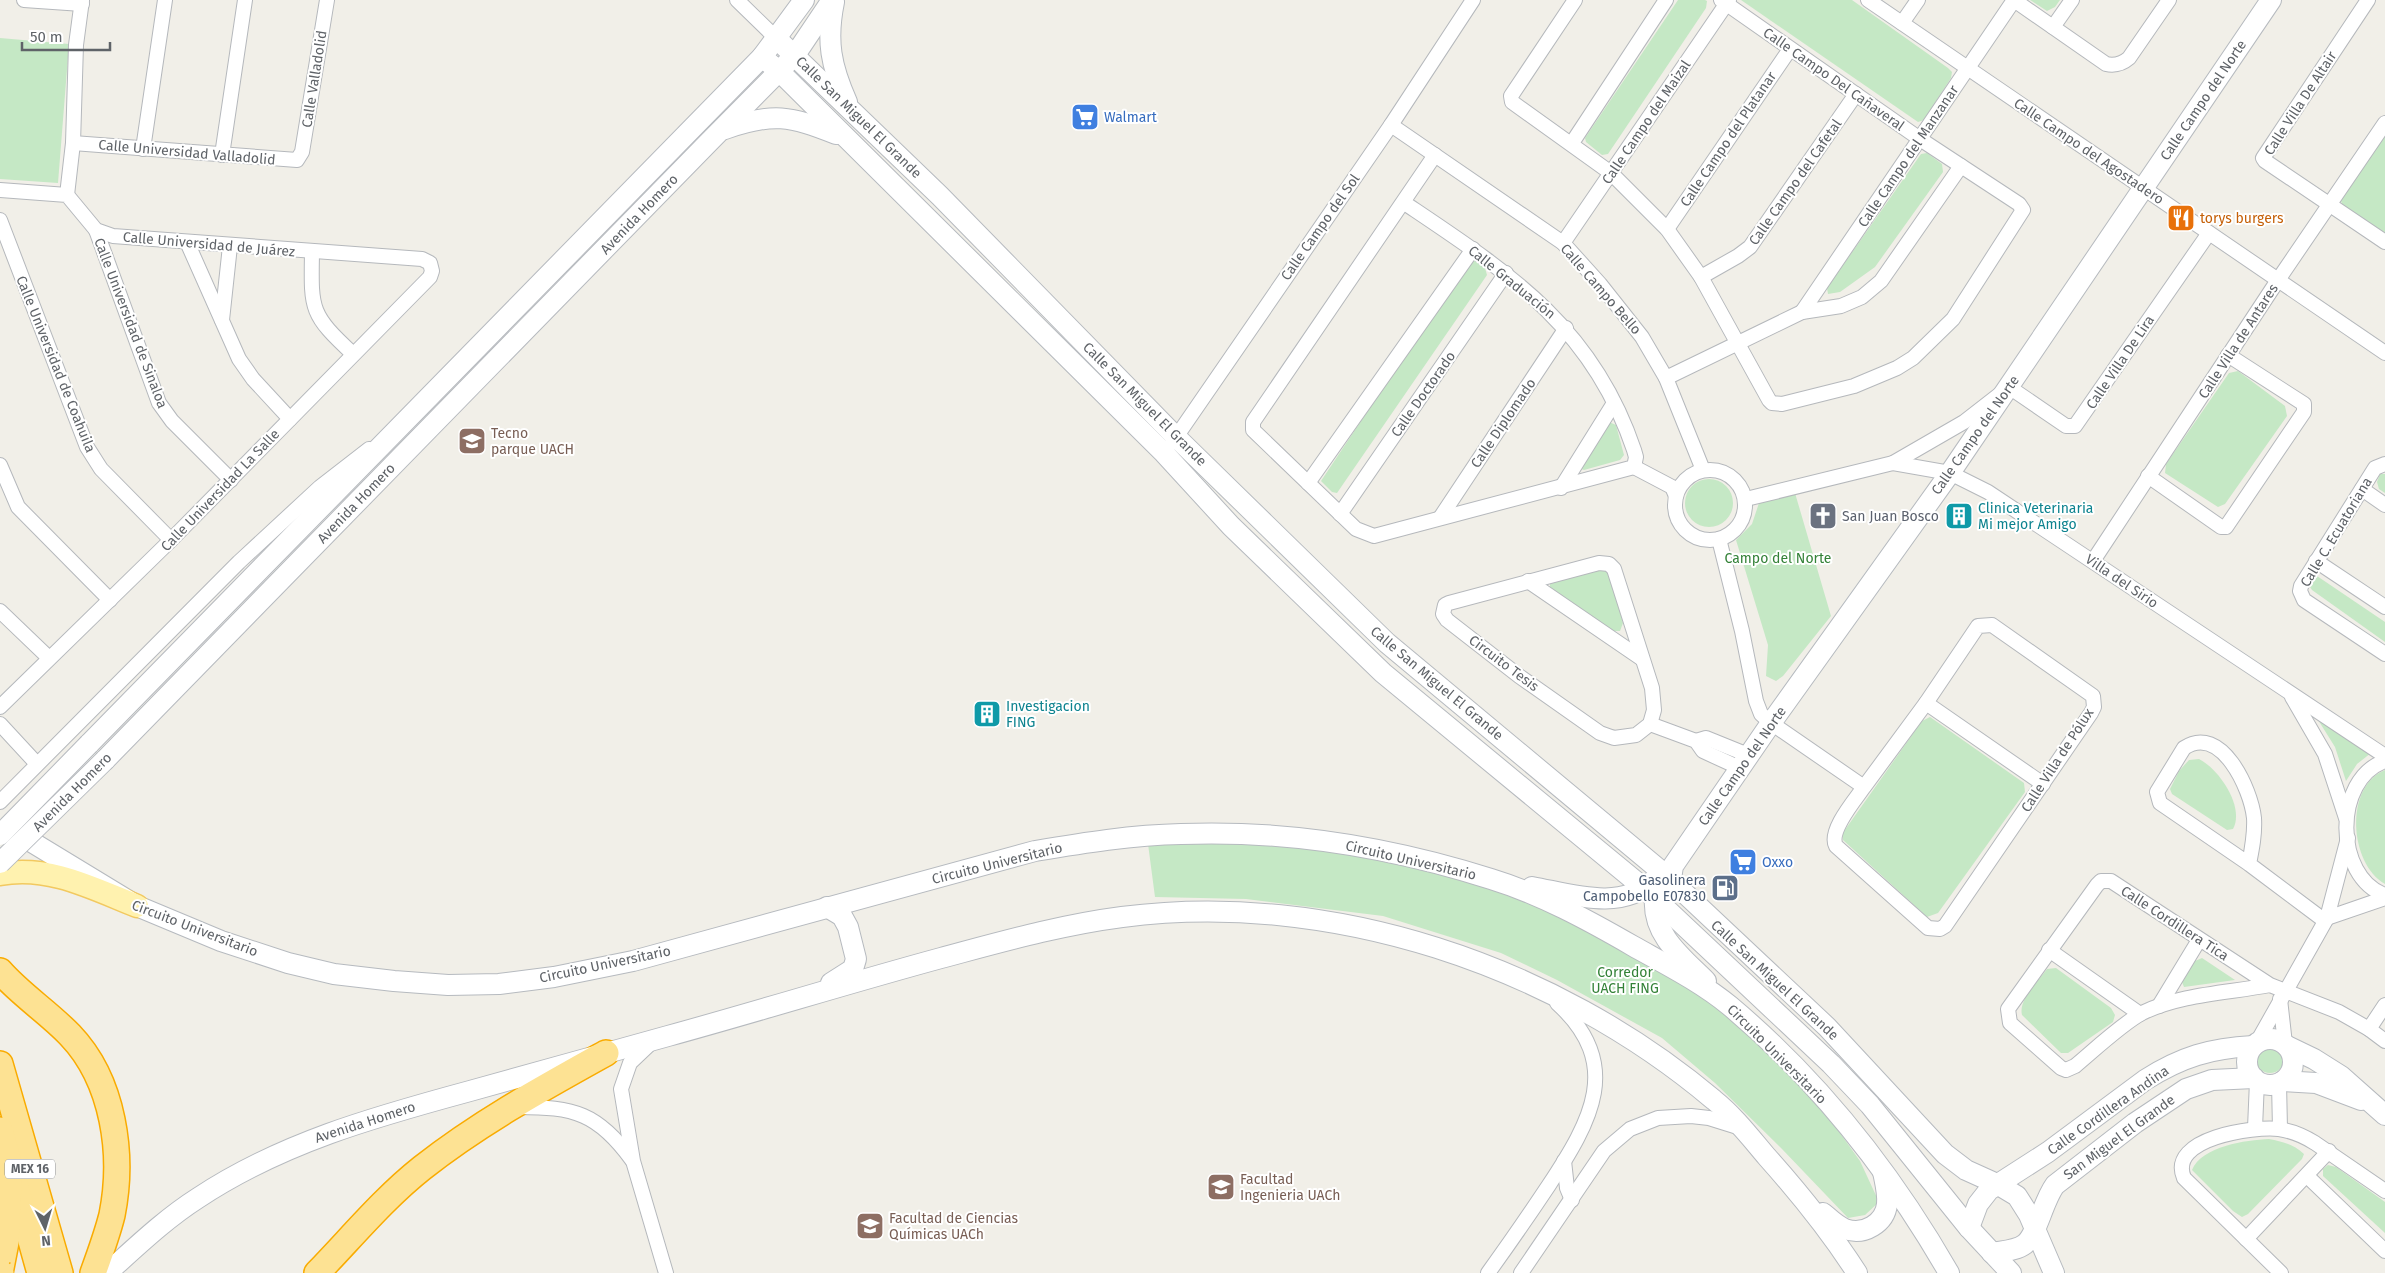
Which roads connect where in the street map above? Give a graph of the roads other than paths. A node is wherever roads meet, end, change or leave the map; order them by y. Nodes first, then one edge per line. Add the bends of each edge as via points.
1 (24, 0) edge
2 (164, 0) edge
3 (245, 0) edge
4 (327, 0) edge
5 (737, 0) edge
6 (804, 0) edge
7 (834, 0) edge
8 (1473, 0) edge
9 (1575, 0) edge
10 (1666, 0) edge
11 (1868, 0) edge
12 (1918, 0) edge
13 (2014, 0) edge
14 (2072, 0) edge
15 (2169, 0) edge
16 (2271, 0) edge
17 (2368, 0) edge
18 (1725, 1) edge
19 (82, 2) edge
20 (1902, 23) junction
21 (2053, 27) junction
22 (776, 39) junction
23 (1790, 49) junction
24 (795, 55) junction
25 (762, 57) junction
26 (1968, 68) junction
27 (780, 72) junction
28 (1856, 94) junction
29 (852, 112) junction
30 (2385, 123) edge
31 (1390, 124) junction
32 (715, 136) junction
33 (843, 136) junction
34 (1920, 139) junction
35 (73, 143) junction
36 (1572, 144) junction
37 (142, 149) junction
38 (222, 155) junction
39 (1435, 155) junction
40 (300, 158) joint
41 (1961, 166) junction
42 (1611, 173) junction
43 (2144, 188) junction
44 (0, 190) edge
45 (67, 195) junction
46 (1403, 202) junction
47 (2330, 205) junction
48 (0, 220) edge
49 (1667, 229) junction
50 (96, 230) junction
51 (2209, 233) junction
52 (187, 242) junction
53 (2385, 242) edge
54 (1563, 243) junction
55 (230, 246) junction
56 (1473, 249) junction
57 (312, 252) junction
58 (432, 267) joint
59 (1506, 273) junction
60 (1701, 277) junction
61 (2278, 280) junction
62 (1802, 312) junction
63 (222, 321) junction
64 (1566, 328) junction
65 (1739, 343) junction
66 (2385, 353) edge
67 (353, 354) junction
68 (2228, 355) junction
69 (1666, 378) junction
70 (2009, 387) junction
71 (1614, 403) junction
72 (290, 419) junction
73 (391, 436) junction
74 (1176, 437) junction
75 (1164, 453) junction
76 (1893, 463) junction
77 (1635, 464) junction
78 (2385, 464) edge
79 (0, 465) edge
80 (1703, 470) junction
81 (1950, 473) junction
82 (2148, 476) junction
83 (231, 480) junction
84 (1684, 480) junction
85 (1308, 483) junction
86 (1561, 488) junction
87 (2362, 489) junction
88 (1676, 496) junction
89 (1746, 499) junction
90 (2385, 505) edge
91 (1340, 514) junction
92 (1440, 518) junction
93 (1719, 539) junction
94 (172, 540) junction
95 (2092, 561) junction
96 (2316, 561) junction
97 (1528, 581) junction
98 (110, 600) junction
99 (2385, 607) edge
100 (0, 611) edge
101 (2385, 654) edge
102 (48, 658) junction
103 (1642, 659) junction
104 (2290, 694) junction
105 (1926, 703) junction
106 (0, 707) edge
107 (1771, 723) junction
108 (0, 724) edge
109 (1650, 724) junction
110 (2385, 756) edge
111 (1744, 761) junction
112 (2385, 761) edge
113 (37, 764) junction
114 (2043, 784) junction
115 (1864, 787) junction
116 (0, 802) edge
117 (2347, 821) junction
118 (0, 822) edge
119 (0, 835) edge
120 (2348, 838) junction
121 (0, 863) edge
122 (2249, 864) junction
123 (1669, 872) junction
124 (0, 874) edge
125 (1493, 879) junction
126 (1650, 894) junction
127 (2385, 897) edge
128 (137, 906) junction
129 (827, 907) junction
130 (2326, 919) junction
131 (2199, 940) junction
132 (2049, 950) junction
133 (0, 971) edge
134 (2270, 985) junction
135 (1538, 986) junction
136 (820, 993) junction
137 (2282, 995) junction
138 (1728, 1004) junction
139 (2385, 1005) edge
140 (2159, 1006) junction
141 (2140, 1014) junction
142 (2369, 1029) junction
143 (655, 1040) junction
144 (2385, 1041) edge
145 (2254, 1045) junction
146 (2286, 1045) junction
147 (606, 1053) junction
148 (0, 1064) edge
149 (2255, 1079) junction
150 (2281, 1082) junction
151 (509, 1107) junction
152 (2377, 1109) edge
153 (2255, 1128) junction
154 (2280, 1129) junction
155 (0, 1130) edge
156 (1744, 1130) junction
157 (2329, 1151) junction
158 (633, 1161) junction
159 (1564, 1161) junction
160 (10, 1164) junction
161 (1883, 1170) junction
162 (2307, 1176) junction
163 (1998, 1184) junction
164 (2385, 1191) edge
165 (1800, 1194) junction
166 (1572, 1200) junction
167 (1969, 1228) junction
168 (2035, 1229) junction
169 (2246, 1239) junction
170 (2385, 1251) edge
171 (1992, 1253) junction
172 (0, 1272) edge
173 (40, 1273) edge
174 (60, 1273) edge
175 (93, 1273) edge
176 (107, 1273) edge
177 (317, 1273) edge
178 (666, 1273) edge
179 (1488, 1273) edge
180 (1521, 1273) edge
181 (1857, 1273) edge
182 (1949, 1273) edge
183 (2011, 1273) edge
184 (2054, 1273) edge
185 (2281, 1273) edge

1 - 19 street
2 - 37 street
3 - 38 street
4 - 40 street, Calle Valladolid
5 - 22 street
6 - 22 main road
7 - 24 main road
7 - 29 main road via 830,32 833,65
8 - 31 street, Calle Campo del Sol
9 - 36 street via 1511,99
10 - 36 street
11 - 20 street, Calle Campo del Agostadero
12 - 20 street
13 - 21 street
13 - 26 street, Calle Campo del Manzanar
14 - 21 street
15 - 21 street via 2129,58 2119,64 2106,64
16 - 43 main road, Calle Campo del Norte
17 - 47 street, Calle Villa De Altair via 2263,158
18 - 23 street, Calle Campo Del Cañaveral
18 - 42 street, Calle Campo del Maizal
19 - 35 street via 73,83
20 - 26 street, Calle Campo del Agostadero
22 - 24 main road, Calle San Miguel El Grande
22 - 25 main road, Avenida Homero
23 - 28 street, Calle Campo Del Cañaveral
23 - 49 street, Calle Campo del Platanar
24 - 27 main road, Avenida Homero
24 - 29 main road, Calle San Miguel El Grande
25 - 27 main road, Calle San Miguel El Grande
25 - 73 main road, Avenida Homero
26 - 34 street, Calle Campo del Manzanar
26 - 43 street, Calle Campo del Agostadero
27 - 32 main road, Avenida Homero
27 - 33 main road, Calle San Miguel El Grande
28 - 34 street, Calle Campo Del Cañaveral
28 - 60 street, Calle Campo del Cafetal via 1750,247
29 - 74 main road, Calle San Miguel El Grande via 940,196
30 - 47 street, Calle Villa de Antares
31 - 39 street, Calle Campo Bello
31 - 74 street, Calle Campo del Sol
32 - 33 main road via 755,119 786,117
32 - 121 main road, Avenida Homero, bridge via 105,760
33 - 75 main road, Calle San Miguel El Grande
34 - 41 street, Calle Campo Del Cañaveral
34 - 62 street, Calle Campo del Manzanar
35 - 37 street, Calle Universidad Valladolid
35 - 45 street
36 - 42 street
37 - 38 street, Calle Universidad Valladolid
38 - 40 street, Calle Universidad Valladolid via 294,161
39 - 46 street
39 - 54 street, Calle Campo Bello
41 - 62 street via 1872,290 1851,303
41 - 65 street, Calle Campo Del Cañaveral via 2022,207 2023,214 1953,319 1932,342 1897,368 1854,386 1777,404 1769,400
42 - 49 street
42 - 54 street, Calle Campo del Maizal
43 - 51 street, Calle Campo del Agostadero
43 - 70 main road, Calle Campo del Norte
44 - 45 street
45 - 50 street
46 - 56 street, Calle Graduación
46 - 85 street via 1252,426 1256,434
47 - 53 street, Calle Villa De Altair
47 - 61 street, Calle Villa de Antares
48 - 94 street, Calle Universidad de Coahuila via 87,447 101,469
49 - 60 street
50 - 52 street, Calle Universidad de Juárez via 120,237
50 - 83 street, Calle Universidad de Sinaloa via 159,403 172,421
51 - 61 street, Calle Campo del Agostadero
51 - 70 street, Calle Villa De Lira via 2075,426 2066,426
52 - 55 street, Calle Universidad de Juárez
52 - 63 street
54 - 69 street, Calle Campo Bello via 1628,317
55 - 57 street, Calle Universidad de Juárez
55 - 63 street
56 - 59 street, Calle Graduación
56 - 85 street
57 - 58 street, Calle Universidad de Juárez via 422,259
57 - 67 street via 311,290 315,310 325,328
58 - 67 street, Calle Universidad La Salle via 430,277
59 - 64 street, Calle Graduación
59 - 91 street, Calle Doctorado
60 - 65 street
61 - 66 street, Calle Campo del Agostadero
61 - 68 street, Calle Villa de Antares
62 - 65 street
63 - 72 street via 242,363
64 - 71 street, Calle Graduación
64 - 92 street, Calle Diplomado
65 - 69 street
67 - 72 street, Calle Universidad La Salle
68 - 82 street, Calle Villa de Antares
68 - 82 street via 2304,404 2304,412 2226,527 2221,527
69 - 80 street, Calle Campo Bello
70 - 76 street, Calle Campo del Norte via 1964,422
70 - 81 main road, Calle Campo del Norte
71 - 77 street, Calle Graduación via 1630,437
71 - 86 street
72 - 83 street, Calle Universidad La Salle
73 - 113 street via 353,460 320,487 239,562
73 - 119 main road, Avenida Homero, bridge
74 - 75 street, Calle Campo del Sol
74 - 123 main road, Calle San Miguel El Grande via 1408,662
75 - 126 main road, Calle San Miguel El Grande via 1231,526 1383,673
76 - 81 street, Calle Campo del Norte
76 - 89 street, Calle Campo del Norte
77 - 84 street
77 - 86 street
77 - 88 street via 1672,486
78 - 87 street, Calle C. Ecuatoriana via 2375,468
79 - 98 street via 18,507
80 - 84 street
80 - 89 street via 1726,472 1742,488
81 - 95 street, Villa del Sirio via 1988,492
81 - 107 main road, Calle Campo del Norte
82 - 95 street, Calle Villa de Antares
83 - 94 street, Calle Universidad La Salle
84 - 88 street
85 - 91 street
86 - 92 street
87 - 90 street
87 - 96 street, Calle C. Ecuatoriana
88 - 93 street via 1675,509 1683,527 1700,538
89 - 93 street via 1743,520 1737,528
91 - 92 street via 1362,533 1374,536
93 - 107 street via 1756,701 1761,714
94 - 98 street, Calle Universidad La Salle
95 - 104 street, Villa del Sirio
96 - 99 street
96 - 101 street, Calle C. Ecuatoriana via 2301,586 2301,596
97 - 103 street
97 - 103 street, Circuito Tesis via 1599,563 1609,564 1614,569
97 - 109 street, Circuito Tesis via 1449,603 1443,614 1512,670 1600,733 1614,738 1628,737 1642,732
98 - 102 street, Calle Universidad La Salle
100 - 102 street
102 - 106 street, Calle Universidad La Salle
103 - 109 street, Circuito Tesis via 1652,688 1654,710
104 - 110 street, Villa del Sirio
104 - 117 street via 2325,754
105 - 114 street
105 - 114 street, Calle Villa de Pólux via 1974,630 1985,624 1992,625 2089,692 2093,696 2094,708
105 - 115 street, Calle Villa de Pólux
107 - 111 main road, Calle Campo del Norte
107 - 115 street
108 - 113 street
109 - 111 street via 1696,741 1703,751
111 - 123 main road, Calle Campo del Norte
112 - 117 street via 2368,770 2359,781
113 - 116 street
114 - 115 street, Calle Villa de Pólux via 1945,926 1934,930 1836,846 1835,831
117 - 120 street
118 - 128 main road
120 - 127 street via 2358,872 2368,886
120 - 130 street
122 - 122 street via 2158,800 2157,792 2189,744 2212,745 2228,759 2244,781 2254,817
122 - 130 street
123 - 126 main road, Calle Campo del Norte
123 - 163 main road, Calle San Miguel El Grande via 1834,1034 1944,1154 1966,1170
124 - 128 main road, Circuito Universitario via 30,871 61,876
125 - 126 main road via 1592,898
125 - 129 main road, Circuito Universitario via 1352,845 1274,835 1178,834 1035,851
125 - 138 main road, Circuito Universitario via 1605,930
126 - 138 main road via 1666,938
126 - 167 main road, Calle San Miguel El Grande via 1851,1084
127 - 130 street
128 - 129 main road, Circuito Universitario via 221,941 334,974 448,985 499,984 554,977 633,961
129 - 136 main road via 842,916 848,927 856,965
130 - 137 street
131 - 132 street, Calle Cordillera Tica via 2106,880 2097,885
131 - 134 street, Calle Cordillera Tica
131 - 140 street
132 - 141 street
132 - 141 street, Calle Cordillera Tica via 2007,1014 2010,1024 2061,1068 2066,1070 2075,1066
133 - 175 highway via 81,1048 97,1075 109,1109 116,1156 115,1194
134 - 137 street, Calle Cordillera Tica
134 - 140 street, Calle Cordillera Tica
135 - 136 main road via 1456,953 1416,941 1339,924 1222,912 1129,916 1038,932
135 - 156 main road via 1657,1056 1715,1101
135 - 159 street via 1571,1016 1584,1033 1595,1069 1590,1110
136 - 143 main road
137 - 142 street, Calle Cordillera Tica via 2316,1002
137 - 145 street
137 - 146 street
138 - 161 main road, Circuito Universitario via 1816,1090
139 - 142 street
140 - 141 street, Calle Cordillera Tica
142 - 144 street, Calle Cordillera Tica
143 - 147 main road, Avenida Homero
143 - 158 street via 630,1063 621,1089
145 - 146 main road via 2261,1040 2274,1039
145 - 149 main road via 2247,1059 2248,1069
145 - 163 main road, Calle Cordillera Andina via 2215,1049 2161,1070
146 - 150 main road via 2293,1064
146 - 152 main road via 2341,1076
147 - 151 highway
147 - 176 main road, Avenida Homero via 380,1116 288,1149 198,1198
148 - 174 highway, MEX 16
149 - 150 main road via 2268,1085
149 - 153 street
149 - 168 main road, San Miguel El Grande via 2218,1079 2200,1083 2167,1101 2055,1186 2044,1203
150 - 152 main road via 2322,1085
150 - 154 street
151 - 158 street via 555,1108 581,1114 612,1134
151 - 177 highway via 416,1174 376,1209
153 - 154 street
153 - 169 street via 2235,1131 2205,1142 2185,1156 2181,1168 2188,1183
154 - 157 street via 2303,1136
155 - 160 highway, MEX 16
156 - 165 main road
156 - 166 street via 1709,1118 1690,1116 1658,1118 1642,1123 1612,1143
157 - 162 street
157 - 164 street
158 - 178 street
159 - 166 street
159 - 179 street
160 - 172 highway via 6,1242
160 - 173 highway, MEX 16
161 - 165 main road via 1887,1196 1885,1212 1868,1229 1845,1229
161 - 182 main road, Circuito Universitario via 1918,1219
162 - 169 street
162 - 170 street
163 - 167 main road via 1978,1204
163 - 168 main road, Calle San Miguel El Grande via 2017,1196
165 - 181 main road
166 - 180 street
167 - 171 main road, Calle San Miguel El Grande
168 - 171 main road, San Miguel El Grande via 2026,1244
168 - 184 main road, Calle San Miguel El Grande
169 - 185 street
171 - 183 main road, Calle San Miguel El Grande

